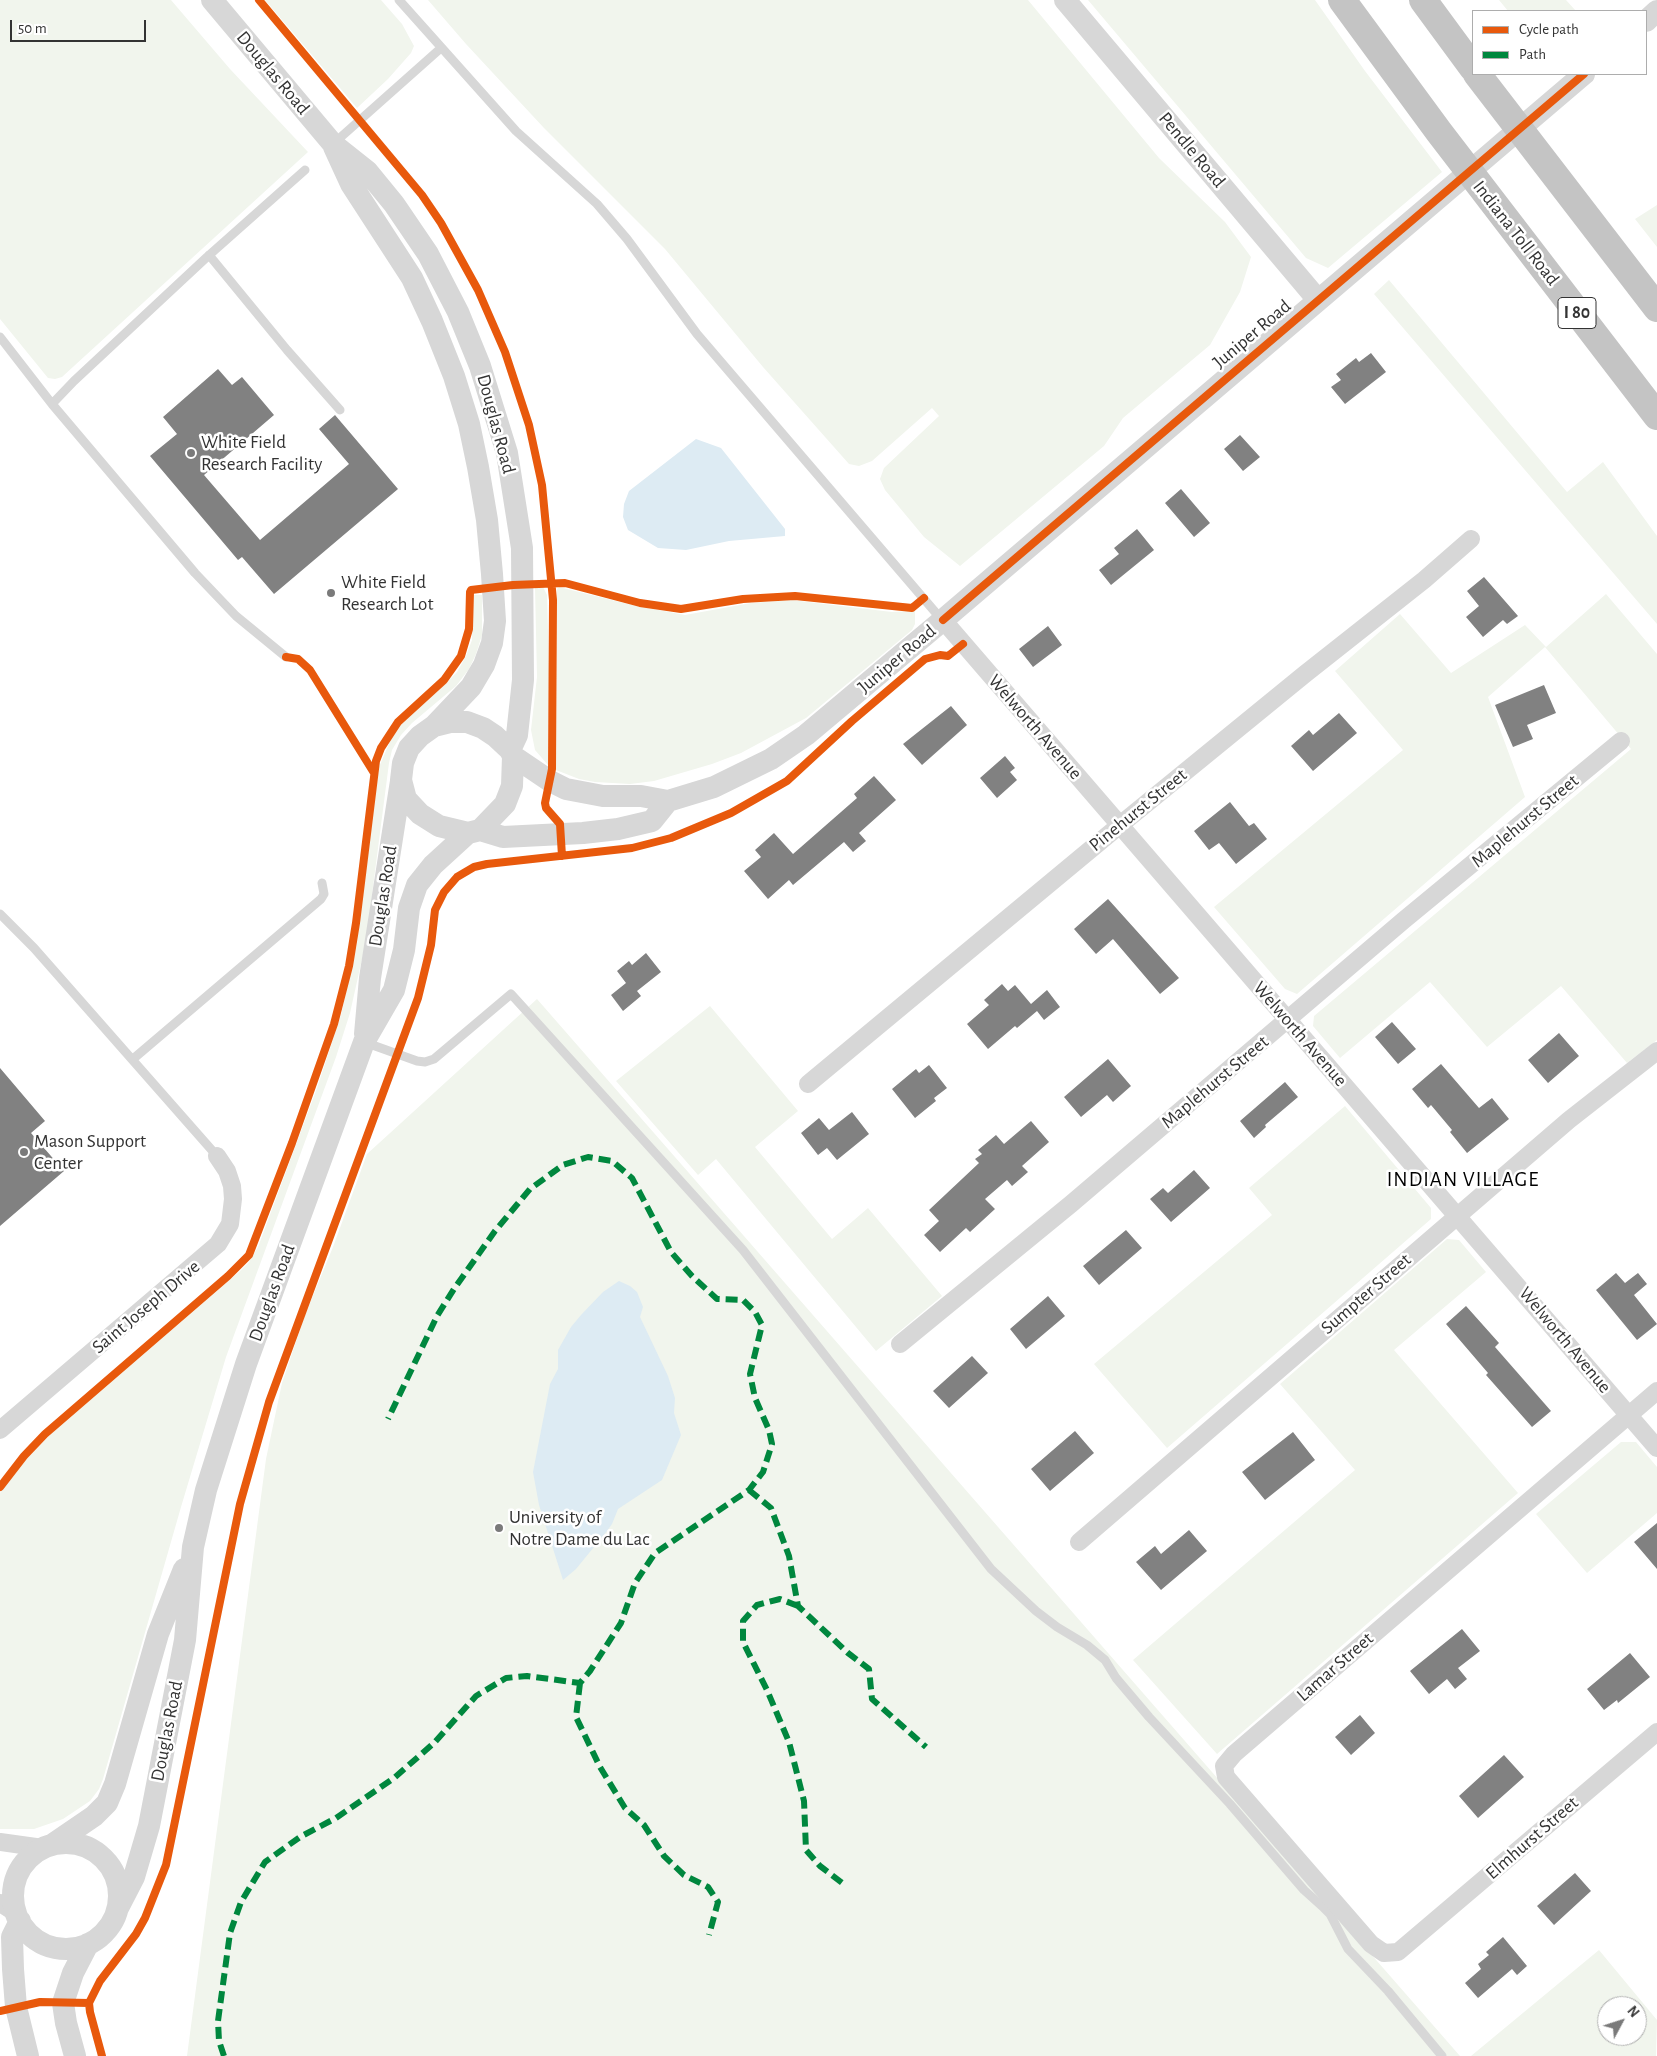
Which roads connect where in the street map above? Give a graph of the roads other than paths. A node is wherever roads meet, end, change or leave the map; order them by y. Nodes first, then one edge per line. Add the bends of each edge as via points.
1 (400, 0) edge
2 (1065, 0) edge
3 (1342, 0) edge
4 (1423, 0) edge
5 (212, 1) edge
6 (1657, 11) edge
7 (1647, 20) edge
8 (441, 48) junction
9 (1472, 67) edge
10 (1583, 75) edge
11 (1484, 83) edge
12 (333, 144) junction
13 (305, 170) dead end
14 (209, 255) junction
15 (1318, 300) junction
16 (1657, 308) edge
17 (0, 337) edge
18 (52, 404) junction
19 (340, 410) dead end
20 (1657, 416) edge
21 (1471, 539) dead end
22 (943, 620) junction
23 (286, 657) dead end
24 (434, 726) junction
25 (1621, 741) dead end
26 (512, 753) junction
27 (402, 780) junction
28 (668, 801) junction
29 (1120, 825) junction
30 (474, 831) junction
31 (322, 883) dead end
32 (0, 914) edge
33 (1288, 1020) junction
34 (364, 1042) junction
35 (1657, 1051) edge
36 (133, 1059) junction
37 (808, 1084) dead end
38 (217, 1156) joint
39 (1458, 1215) junction
40 (900, 1344) dead end
41 (1657, 1391) edge
42 (1628, 1415) junction
43 (0, 1430) edge
44 (1657, 1448) edge
45 (1079, 1542) dead end
46 (193, 1547) junction
47 (1657, 1732) edge
48 (0, 1842) edge
49 (48, 1846) junction
50 (118, 1908) junction
51 (12, 1912) edge
52 (88, 1944) junction
53 (1408, 1945) joint
54 (28, 2056) edge
55 (75, 2056) edge
56 (1442, 2056) edge

1 - 8 lane
2 - 15 street, Pendle Road
3 - 20 highway, Indiana Toll Road / I 80
4 - 9 highway
5 - 12 street, Douglas Road
6 - 7 street
8 - 12 lane
8 - 22 lane via 516,131 597,204 697,334
10 - 15 street, Juniper Road
11 - 16 highway
12 - 24 street, Douglas Road via 351,184 412,278 432,321 454,376 478,467 492,574 495,621 492,643 471,687
12 - 26 street, Douglas Road via 367,171 428,254 458,312 494,407 507,453 522,548 523,680
13 - 14 lane
14 - 18 lane
14 - 19 lane
15 - 22 street, Juniper Road
17 - 18 lane
18 - 23 lane via 195,573 236,616
21 - 29 street, Pinehurst Street
22 - 28 street, Juniper Road via 806,736 771,759 714,787
22 - 29 street, Welworth Avenue
24 - 26 street via 467,722 495,736
24 - 27 street via 409,748 403,763
25 - 33 street, Maplehurst Street
26 - 28 street, Juniper Road via 566,789 603,796 640,796
26 - 30 street via 512,786 505,804
27 - 30 street via 406,799 420,814 439,826
27 - 34 street, Douglas Road via 370,978
28 - 30 street via 652,821 618,829 503,837
29 - 33 street, Welworth Avenue
29 - 37 street, Pinehurst Street
30 - 34 street, Douglas Road via 433,865 417,885 409,908 404,950 394,990
31 - 36 lane via 324,894 321,899
32 - 36 lane
33 - 39 street, Welworth Avenue
33 - 40 street, Maplehurst Street
34 - 46 street, Douglas Road via 246,1364 206,1490
34 - 56 lane via 425,1062 434,1059 511,994 742,1250 990,1569 1036,1611 1105,1660 1149,1717 1304,1890 1330,1914 1348,1950 1388,1991
35 - 39 street, Sumpter Street via 1569,1120
36 - 38 lane
38 - 43 street, Saint Joseph Drive via 227,1171 233,1199 230,1224 218,1244
39 - 42 street, Welworth Avenue
39 - 45 street, Sumpter Street
41 - 42 street, Lamar Street
42 - 44 street, Welworth Avenue
42 - 53 street, Lamar Street via 1234,1754 1224,1766 1226,1777 1371,1944 1384,1952 1398,1952
46 - 49 street, Douglas Road via 158,1634 107,1803 94,1816
46 - 50 street, Douglas Road via 185,1640 149,1826 134,1877
47 - 53 street, Elmhurst Street
48 - 49 street
49 - 50 street via 71,1843 88,1847 103,1858 114,1873 119,1890
49 - 51 street via 30,1856 21,1868 15,1882
50 - 52 street via 112,1923
51 - 52 street via 42,1943 58,1948
51 - 54 street via 16,2007
52 - 55 street via 63,2003

